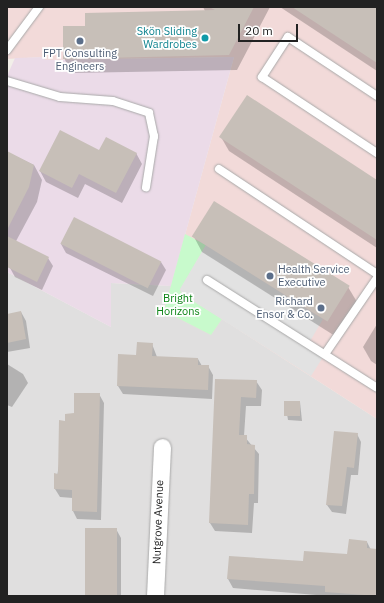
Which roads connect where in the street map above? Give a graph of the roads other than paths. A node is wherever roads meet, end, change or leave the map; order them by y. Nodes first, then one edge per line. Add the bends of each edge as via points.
1 (39, 7) edge
2 (7, 50) edge
3 (7, 82) edge
4 (377, 96) edge
5 (377, 153) edge
6 (219, 169) dead end
7 (146, 187) dead end
8 (377, 274) edge
9 (377, 278) edge
10 (208, 280) dead end
11 (325, 354) junction
12 (377, 388) edge
13 (162, 447) dead end
14 (155, 596) edge

1 - 2 lane
3 - 7 lane via 60,97 113,101 149,113 154,136
4 - 5 lane via 288,37 262,77
6 - 8 lane
9 - 11 lane
10 - 11 lane
11 - 12 lane
13 - 14 street, Nutgrove Avenue

